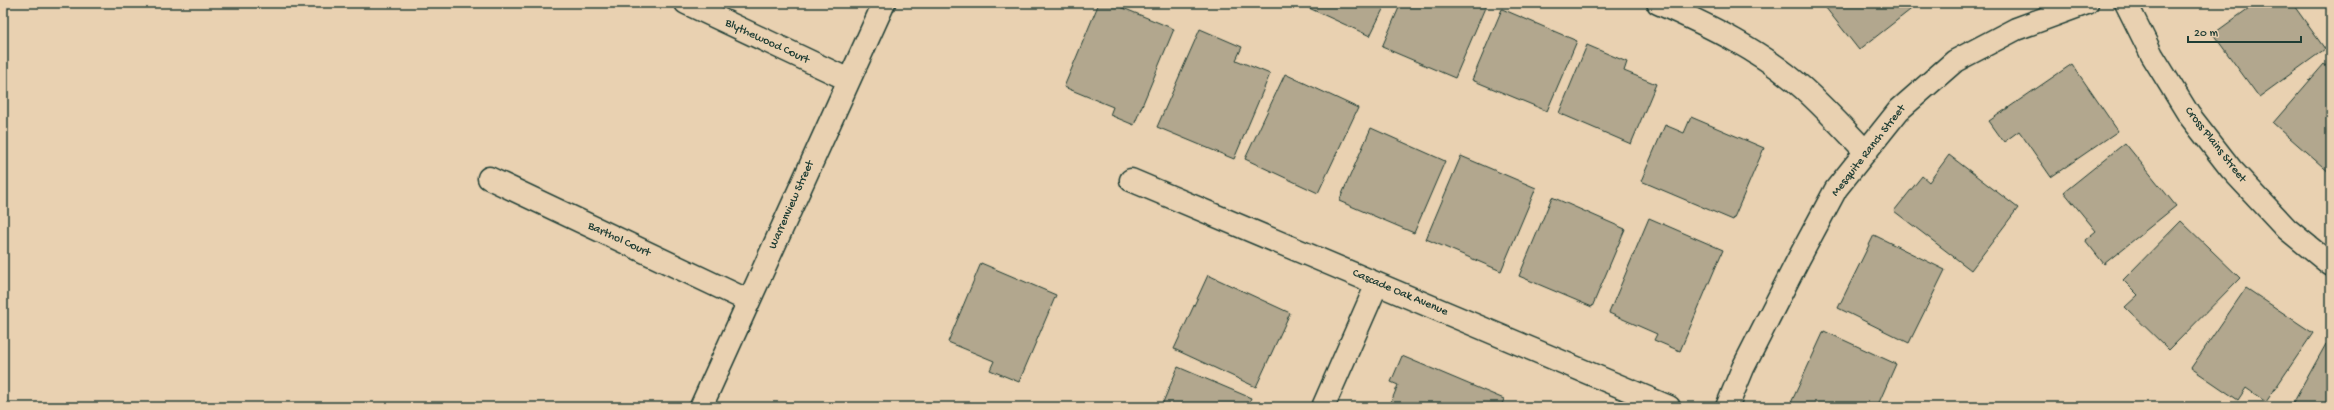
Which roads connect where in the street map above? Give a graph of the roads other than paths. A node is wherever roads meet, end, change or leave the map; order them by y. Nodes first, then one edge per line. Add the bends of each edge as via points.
1 (686, 3) edge
2 (884, 3) edge
3 (1658, 3) edge
4 (2087, 3) edge
5 (2126, 3) edge
6 (849, 80) junction
7 (1866, 152) junction
8 (489, 178) dead end
9 (1131, 180) dead end
10 (2331, 265) edge
11 (1376, 284) junction
12 (749, 301) junction
13 (701, 407) edge
14 (1323, 407) edge
15 (1669, 407) edge
16 (1727, 407) edge

1 - 6 street, Blythewood Court
2 - 6 street, Warrenview Street
3 - 7 street via 1707,25 1753,51 1804,89
4 - 7 street, Mesquite Ranch Street via 2016,29 1955,61 1899,110
5 - 10 street, Cross Plains Street via 2152,55 2189,115 2231,169 2287,229
6 - 12 street, Warrenview Street
7 - 16 street, Mesquite Ranch Street via 1836,189 1743,368
8 - 12 street, Barthol Court
9 - 11 street, Cascade Oak Avenue
11 - 14 street
11 - 15 street, Cascade Oak Avenue
12 - 13 street, Warrenview Street

